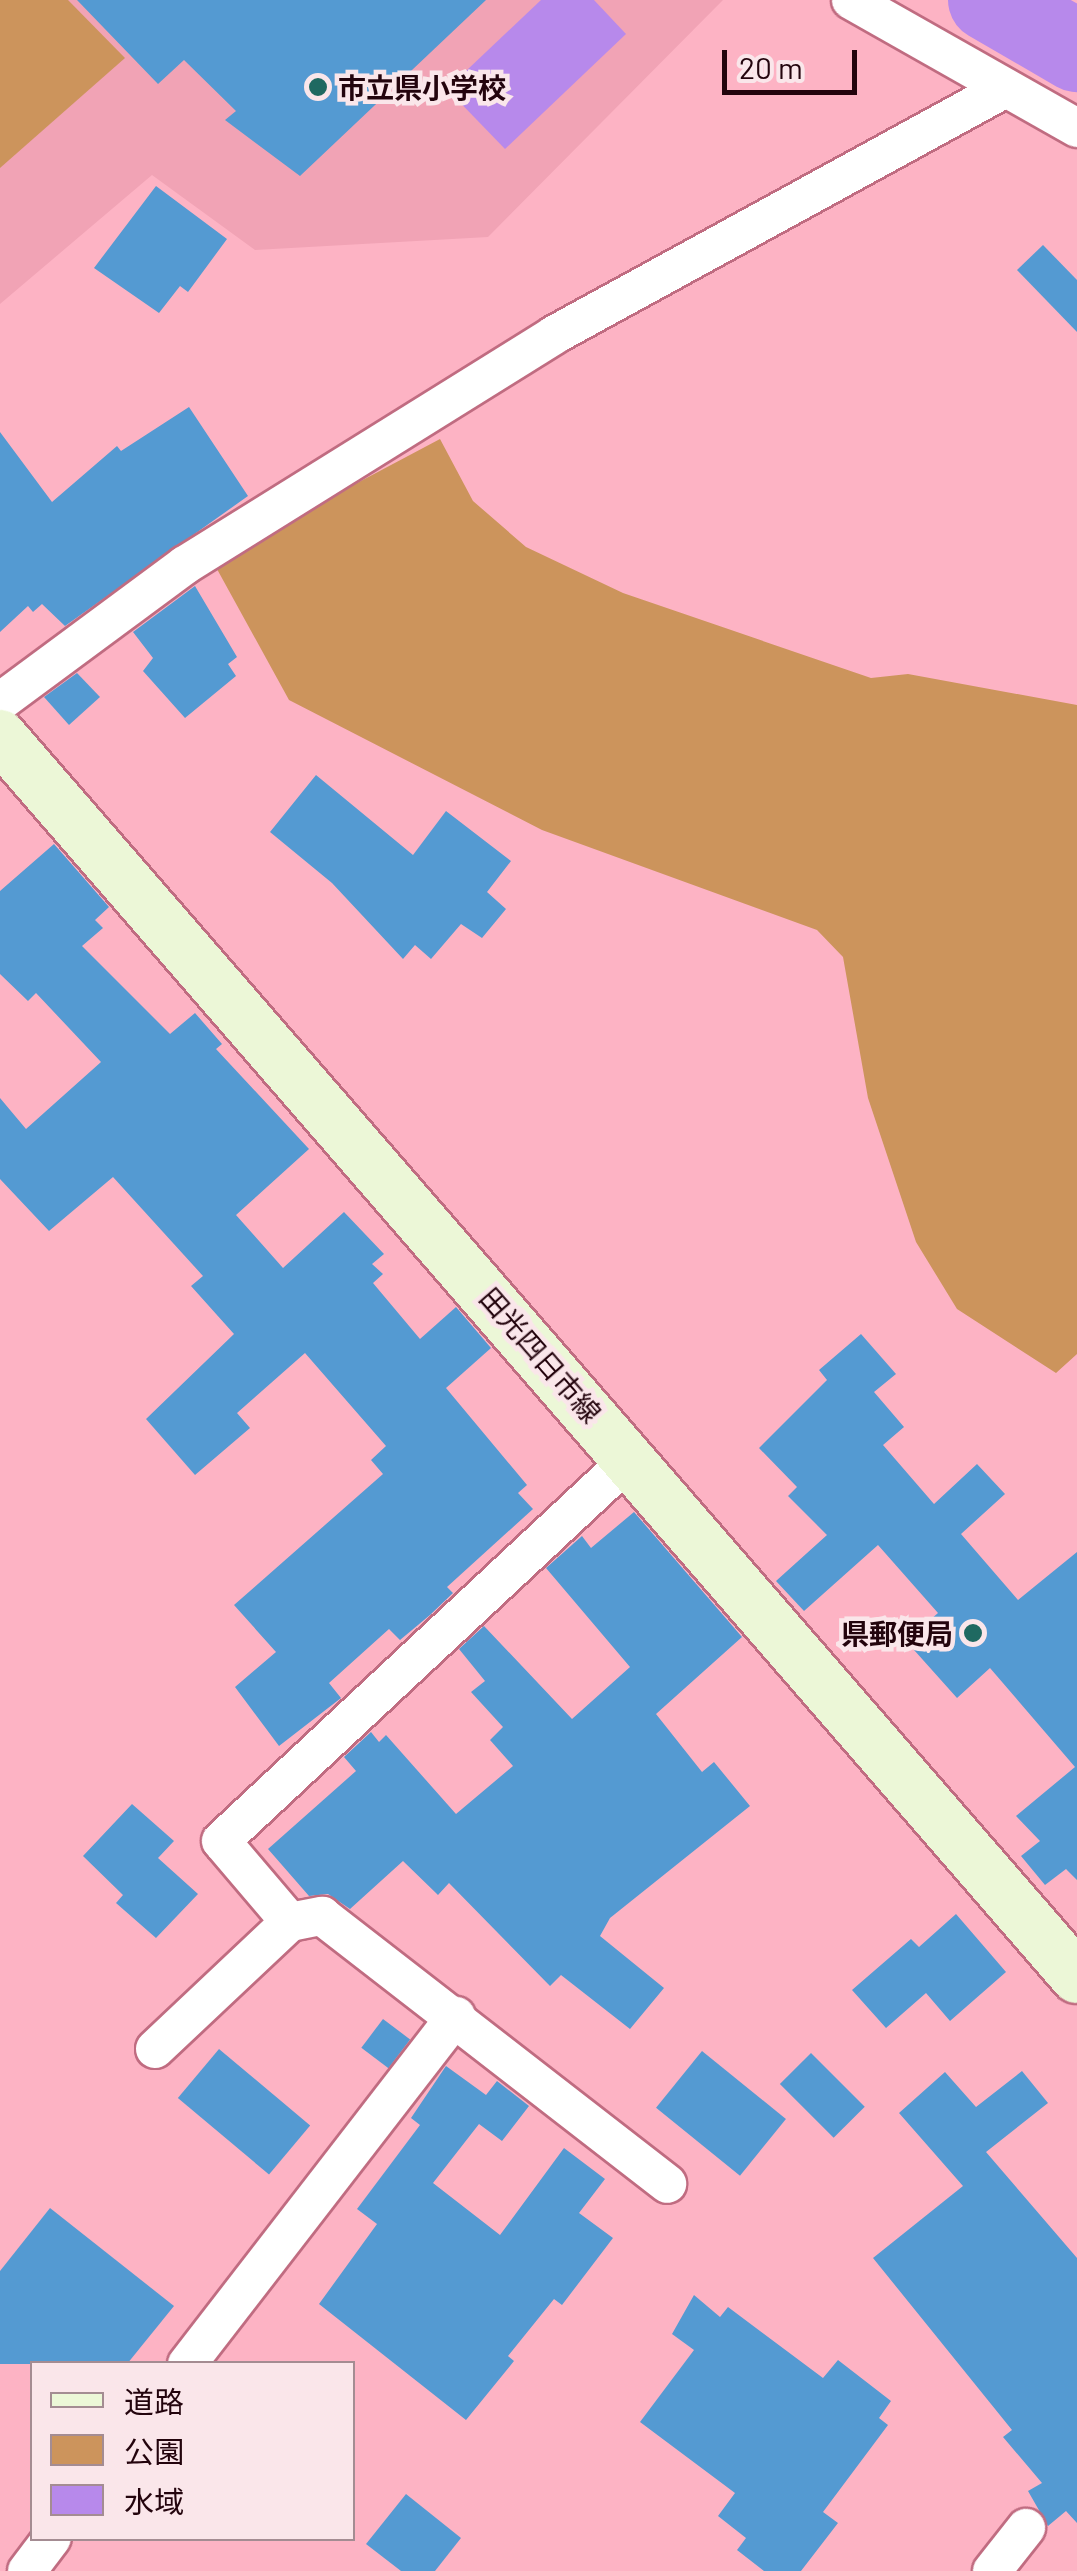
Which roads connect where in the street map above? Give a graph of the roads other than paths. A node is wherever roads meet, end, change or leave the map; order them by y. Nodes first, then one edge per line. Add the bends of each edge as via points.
1 (852, 0) edge
2 (1004, 90) junction
3 (1077, 128) edge
4 (0, 702) edge
5 (0, 736) edge
6 (631, 1458) junction
7 (290, 1922) junction
8 (1077, 1977) edge
9 (456, 2016) junction
10 (156, 2049) dead end
11 (667, 2184) dead end
12 (189, 2361) edge
13 (1026, 2528) dead end
14 (50, 2541) edge
15 (26, 2571) edge
16 (992, 2571) edge

1 - 2 street
2 - 3 street
2 - 4 street via 554,335 186,565
5 - 6 main road, 田光四日市線
6 - 7 street via 221,1841
6 - 8 main road, 田光四日市線
7 - 9 street via 322,1916
7 - 10 street
9 - 11 street
9 - 12 street
13 - 16 street
14 - 15 street

